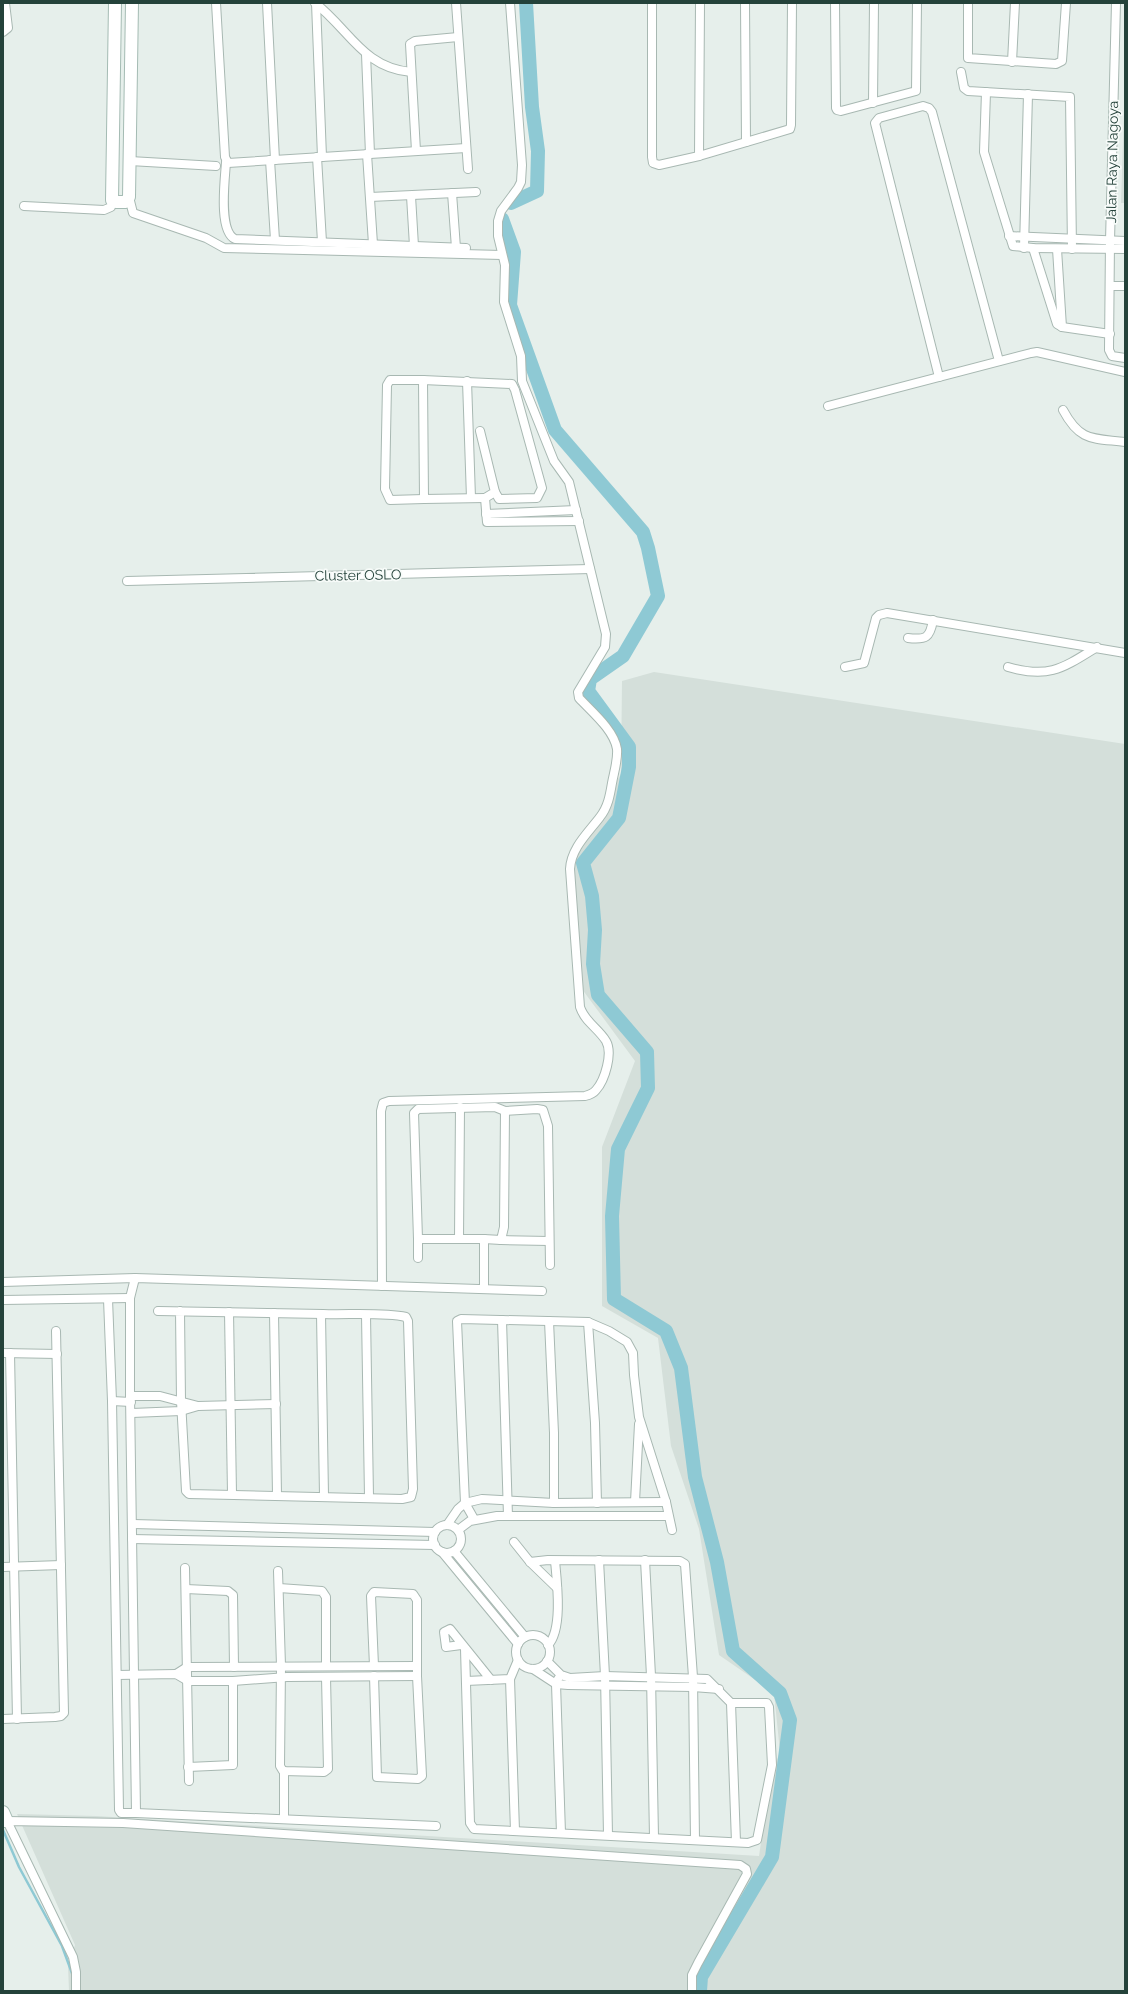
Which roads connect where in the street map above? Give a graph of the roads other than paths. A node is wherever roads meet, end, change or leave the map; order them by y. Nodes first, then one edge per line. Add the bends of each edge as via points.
1 (5, 3) edge
2 (115, 3) edge
3 (132, 3) edge
4 (216, 3) edge
5 (267, 3) edge
6 (315, 3) edge
7 (456, 3) edge
8 (510, 3) edge
9 (652, 3) edge
10 (700, 3) edge
11 (745, 3) edge
12 (792, 3) edge
13 (835, 3) edge
14 (874, 3) edge
15 (917, 3) edge
16 (968, 3) edge
17 (1015, 3) edge
18 (1066, 3) edge
19 (1116, 3) edge
20 (3, 32) edge
21 (458, 37) junction
22 (366, 54) junction
23 (1012, 62) junction
24 (411, 72) junction
25 (961, 72) dead end
26 (986, 92) junction
27 (1028, 94) junction
28 (873, 103) junction
29 (746, 142) junction
30 (466, 148) junction
31 (416, 151) junction
32 (368, 154) junction
33 (699, 156) junction
34 (320, 157) junction
35 (272, 160) junction
36 (130, 161) junction
37 (226, 162) junction
38 (216, 166) dead end
39 (468, 169) dead end
40 (476, 192) dead end
41 (452, 193) junction
42 (411, 196) junction
43 (129, 197) junction
44 (370, 197) junction
45 (112, 202) junction
46 (24, 206) dead end
47 (133, 213) junction
48 (1009, 236) junction
49 (1024, 238) junction
50 (1072, 239) junction
51 (275, 240) junction
52 (1125, 241) edge
53 (322, 242) junction
54 (372, 244) junction
55 (1110, 245) junction
56 (414, 246) junction
57 (456, 248) junction
58 (466, 248) dead end
59 (1024, 248) junction
60 (1033, 248) junction
61 (1057, 249) junction
62 (1072, 249) junction
63 (1125, 249) edge
64 (502, 255) junction
65 (1110, 286) junction
66 (1125, 286) edge
67 (1062, 327) junction
68 (1110, 334) junction
69 (1125, 358) edge
70 (999, 361) junction
71 (1125, 372) edge
72 (939, 377) junction
73 (423, 380) junction
74 (467, 381) junction
75 (828, 406) dead end
76 (1063, 410) dead end
77 (480, 431) dead end
78 (1125, 442) edge
79 (495, 492) junction
80 (471, 498) junction
81 (485, 498) junction
82 (424, 499) junction
83 (576, 510) junction
84 (486, 518) junction
85 (578, 521) junction
86 (590, 569) junction
87 (127, 581) dead end
88 (933, 620) junction
89 (908, 638) dead end
90 (1097, 647) junction
91 (1125, 653) edge
92 (845, 667) dead end
93 (1008, 667) dead end
94 (460, 1107) junction
95 (505, 1111) junction
96 (418, 1239) junction
97 (459, 1239) junction
98 (484, 1239) junction
99 (501, 1240) junction
100 (549, 1241) junction
101 (418, 1258) dead end
102 (550, 1265) dead end
103 (135, 1278) junction
104 (3, 1282) edge
105 (382, 1286) junction
106 (484, 1288) junction
107 (542, 1291) dead end
108 (130, 1298) junction
109 (108, 1299) junction
110 (3, 1300) edge
111 (158, 1311) dead end
112 (180, 1311) junction
113 (229, 1312) junction
114 (274, 1313) junction
115 (321, 1314) junction
116 (366, 1315) junction
117 (502, 1320) junction
118 (549, 1321) junction
119 (588, 1322) junction
120 (56, 1331) dead end
121 (6, 1353) edge
122 (57, 1354) junction
123 (154, 1396) junction
124 (131, 1399) junction
125 (112, 1401) junction
126 (181, 1401) junction
127 (276, 1404) junction
128 (198, 1406) junction
129 (230, 1407) junction
130 (181, 1411) junction
131 (155, 1412) junction
132 (132, 1413) junction
133 (640, 1417) junction
134 (232, 1494) junction
135 (277, 1495) junction
136 (324, 1496) junction
137 (369, 1497) junction
138 (509, 1501) junction
139 (635, 1502) junction
140 (666, 1502) junction
141 (465, 1503) junction
142 (554, 1503) junction
143 (576, 1503) junction
144 (597, 1503) junction
145 (620, 1503) junction
146 (508, 1516) junction
147 (578, 1516) junction
148 (620, 1516) junction
149 (668, 1516) junction
150 (474, 1519) junction
151 (133, 1524) junction
152 (447, 1525) junction
153 (458, 1530) junction
154 (672, 1530) dead end
155 (435, 1532) junction
156 (132, 1539) junction
157 (514, 1542) dead end
158 (435, 1545) junction
159 (454, 1551) junction
160 (442, 1552) junction
161 (599, 1560) junction
162 (645, 1560) junction
163 (555, 1561) junction
164 (530, 1562) junction
165 (61, 1565) junction
166 (14, 1566) junction
167 (3, 1567) edge
168 (185, 1568) dead end
169 (278, 1571) dead end
170 (279, 1588) junction
171 (557, 1588) junction
172 (186, 1589) junction
173 (525, 1637) junction
174 (518, 1644) junction
175 (548, 1645) junction
176 (518, 1660) junction
177 (547, 1660) junction
178 (187, 1666) junction
179 (281, 1666) junction
180 (326, 1666) junction
181 (348, 1666) junction
182 (374, 1666) junction
183 (417, 1666) junction
184 (234, 1668) junction
185 (533, 1669) junction
186 (176, 1674) junction
187 (117, 1675) junction
188 (134, 1675) junction
189 (561, 1675) junction
190 (374, 1676) junction
191 (418, 1676) junction
192 (605, 1676) junction
193 (651, 1676) junction
194 (281, 1677) junction
195 (326, 1677) junction
196 (349, 1677) junction
197 (693, 1677) junction
198 (510, 1679) junction
199 (491, 1680) junction
200 (188, 1681) junction
201 (233, 1681) junction
202 (466, 1681) junction
203 (556, 1684) junction
204 (605, 1685) junction
205 (651, 1686) junction
206 (693, 1687) junction
207 (719, 1689) junction
208 (731, 1703) junction
209 (3, 1719) edge
210 (17, 1719) junction
211 (188, 1767) junction
212 (284, 1771) junction
213 (189, 1781) dead end
214 (136, 1813) junction
215 (4, 1818) edge
216 (284, 1819) junction
217 (436, 1826) dead end
218 (515, 1831) junction
219 (561, 1833) junction
220 (608, 1835) junction
221 (654, 1837) junction
222 (695, 1840) junction
223 (736, 1842) junction
224 (76, 1991) edge
225 (692, 1991) edge

1 - 20 street via 8,28
2 - 45 street
3 - 36 street
4 - 37 street
5 - 35 street
6 - 22 street via 330,15
6 - 34 street
7 - 21 street
8 - 64 street via 522,176 518,188 501,211 498,221
9 - 33 street via 652,162 655,165 662,165
10 - 33 street
11 - 29 street
12 - 29 street via 790,128
13 - 28 street via 836,109 845,110
14 - 28 street
15 - 28 street via 916,91
16 - 23 street via 968,58
17 - 23 street
18 - 23 street via 1061,63
19 - 55 street, Jalan Raya Nagoya
21 - 24 street via 412,42
21 - 30 street
22 - 24 street via 391,68
22 - 32 street
24 - 31 street
25 - 26 street via 965,90
26 - 27 street
26 - 48 street via 984,152
27 - 49 street
27 - 50 street via 1070,97
29 - 33 street
30 - 31 street
30 - 39 street
31 - 32 street
32 - 34 street
32 - 44 street
34 - 35 street
34 - 53 street
35 - 37 street via 232,164
35 - 51 street
36 - 38 street
36 - 43 street
37 - 51 street via 225,210 229,235 241,240
40 - 41 street
41 - 42 street
41 - 57 street
42 - 44 street
42 - 56 street
43 - 45 street via 124,202
43 - 47 street
44 - 54 street
45 - 46 street via 111,207 104,210
45 - 47 street
47 - 64 street via 206,238 224,248
48 - 49 street
48 - 59 street via 1013,247
49 - 50 street
49 - 59 street
50 - 55 street
50 - 62 street
51 - 53 street
52 - 55 street
53 - 54 street
54 - 56 street
55 - 62 street
55 - 63 street
55 - 65 street, Jalan Raya Nagoya
56 - 57 street
57 - 58 street
59 - 60 street
60 - 61 street
60 - 67 street via 1055,322
61 - 62 street
61 - 67 street
64 - 83 street via 505,265 504,302 520,356 522,381 554,461 569,482
65 - 66 street
65 - 68 street, Jalan Raya Nagoya
67 - 68 street
68 - 69 street, Jalan Raya Nagoya via 1110,355
70 - 71 street via 1037,352
70 - 72 street
70 - 72 street via 932,112 923,106 878,119 875,123
72 - 75 street
73 - 74 street
73 - 82 street
73 - 82 street via 390,380 387,385 384,489 390,500
74 - 79 street via 512,384 542,488 537,498 499,499
74 - 80 street
76 - 78 street via 1073,428 1084,436
77 - 79 street
79 - 81 street
80 - 81 street
80 - 82 street
81 - 84 street
83 - 84 street
83 - 85 street
84 - 85 street
85 - 86 street
86 - 87 street, Cluster OSLO
86 - 105 street via 607,641 578,692 579,698 615,742 616,758 609,801 576,849 570,862 570,869 580,1007 585,1019 604,1038 608,1048 602,1081 594,1092 585,1096 389,1100 383,1103 380,1111
88 - 89 street via 928,636
88 - 90 street
88 - 92 street via 892,614 879,615 874,622 864,663
90 - 91 street
90 - 93 street via 1057,670 1034,673
94 - 95 street via 495,1108
94 - 96 street via 418,1109 414,1113
94 - 97 street
95 - 99 street via 505,1205
95 - 100 street via 537,1109 544,1110 546,1115
96 - 97 street
96 - 101 street
97 - 98 street
98 - 99 street
98 - 106 street
99 - 100 street
100 - 102 street
103 - 104 street
103 - 105 street
103 - 108 street
105 - 106 street
106 - 107 street
108 - 109 street
108 - 124 street
109 - 110 street
109 - 125 street
111 - 112 street
112 - 113 street
112 - 126 street
113 - 114 street
113 - 129 street
114 - 115 street
114 - 127 street
115 - 116 street
115 - 136 street
116 - 137 street
116 - 137 street via 404,1316 408,1321 413,1489 413,1494 407,1499
117 - 118 street
117 - 138 street
117 - 141 street via 462,1319 456,1325
118 - 119 street
118 - 142 street
119 - 133 street via 621,1337 631,1347
119 - 144 street
120 - 122 street
121 - 122 street
121 - 166 street
122 - 165 street
123 - 124 street
123 - 126 street
123 - 131 street
124 - 125 street
124 - 132 street
125 - 187 street
126 - 128 street
126 - 130 street
127 - 129 street
127 - 135 street
128 - 129 street
128 - 130 street
129 - 134 street
130 - 131 street
130 - 134 street via 186,1491 194,1494
131 - 132 street
132 - 151 street
133 - 139 street
133 - 140 street
134 - 135 street
135 - 136 street
136 - 137 street
138 - 141 street via 482,1499
138 - 142 street
138 - 146 street
139 - 140 street
139 - 145 street
140 - 149 street
141 - 150 street
141 - 152 street
142 - 143 street
143 - 144 street
143 - 147 street
144 - 145 street
145 - 148 street
146 - 147 street
146 - 150 street
147 - 148 street
148 - 149 street
149 - 154 street
150 - 153 street
151 - 155 street
151 - 156 street
152 - 153 street
152 - 155 street
153 - 159 street via 460,1542
155 - 158 street
156 - 158 street
156 - 188 street
157 - 164 street
158 - 160 street
159 - 160 street
159 - 173 street
160 - 174 street
161 - 162 street
161 - 163 street
161 - 192 street
162 - 193 street
162 - 197 street via 680,1561 685,1564
163 - 164 street
163 - 171 street
164 - 171 street
165 - 166 street
165 - 210 street via 64,1713 61,1716
166 - 167 street
166 - 210 street
168 - 172 street
169 - 170 street
170 - 179 street
170 - 180 street via 322,1591 326,1597
171 - 175 street via 556,1631
172 - 178 street
172 - 184 street via 228,1591 233,1595
173 - 174 street
173 - 175 street via 534,1635 544,1639
174 - 176 street
175 - 177 street via 550,1653
176 - 185 street via 524,1667
176 - 198 street
177 - 185 street via 541,1667
177 - 189 street
178 - 184 street
178 - 186 street
178 - 200 street
179 - 180 street
179 - 184 street
179 - 194 street
180 - 181 street
181 - 182 street
181 - 196 street
182 - 183 street
182 - 183 street via 371,1596 374,1592 416,1596
183 - 191 street
185 - 203 street
186 - 188 street
186 - 200 street
187 - 188 street
187 - 214 street via 119,1810 121,1813
188 - 214 street
189 - 192 street via 570,1678
189 - 203 street
190 - 191 street
190 - 191 street via 377,1777 418,1779 422,1776
190 - 196 street
192 - 193 street
192 - 204 street
193 - 197 street
193 - 205 street
194 - 195 street
194 - 201 street
194 - 212 street via 280,1766
195 - 196 street
195 - 212 street via 328,1769 324,1772
197 - 206 street
197 - 207 street via 707,1679
198 - 199 street
198 - 218 street
199 - 202 street
199 - 202 street via 463,1647
200 - 201 street
200 - 211 street
201 - 211 street via 233,1765
202 - 218 street via 471,1827
203 - 204 street
203 - 219 street
204 - 205 street
204 - 220 street
205 - 206 street
205 - 221 street
206 - 207 street
206 - 222 street
207 - 208 street
208 - 223 street
208 - 223 street via 769,1705 772,1758 758,1836 752,1842
209 - 210 street
211 - 213 street
212 - 216 street
214 - 216 street
215 - 224 street via 73,1957
215 - 225 street via 123,1823 740,1865 746,1868 747,1874 692,1975
216 - 217 street
218 - 219 street
219 - 220 street
220 - 221 street
221 - 222 street
222 - 223 street

